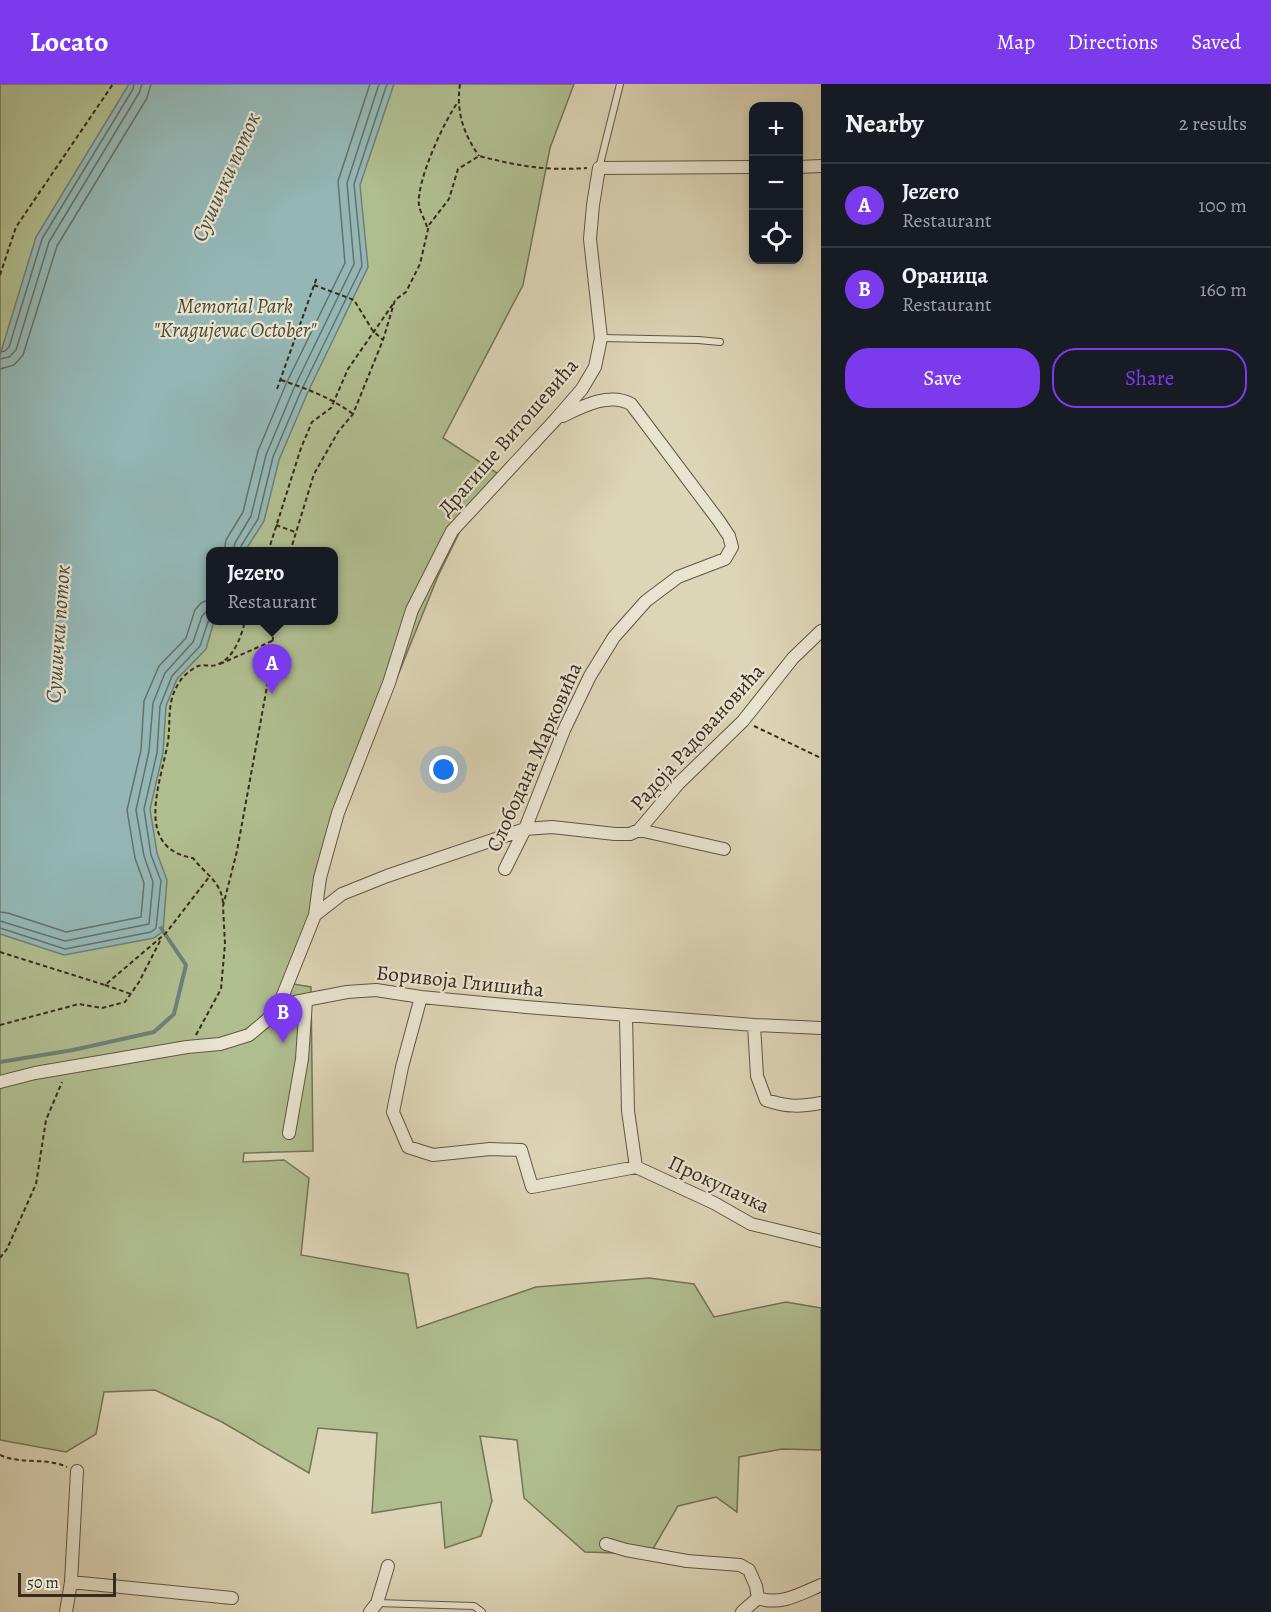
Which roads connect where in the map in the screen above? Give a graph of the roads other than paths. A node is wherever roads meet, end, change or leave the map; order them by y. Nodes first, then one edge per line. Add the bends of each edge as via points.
1 (620, 84) edge
2 (821, 166) edge
3 (749, 167) edge
4 (803, 167) edge
5 (599, 168) junction
6 (601, 338) junction
7 (720, 342) dead end
8 (556, 419) junction
9 (821, 631) edge
10 (525, 829) junction
11 (639, 830) junction
12 (724, 849) dead end
13 (506, 869) dead end
14 (315, 915) junction
15 (422, 997) junction
16 (306, 1001) junction
17 (279, 1005) junction
18 (626, 1016) junction
19 (754, 1025) junction
20 (821, 1028) edge
21 (0, 1082) edge
22 (821, 1103) edge
23 (289, 1133) dead end
24 (636, 1167) junction
25 (821, 1241) edge
26 (76, 1471) road end
27 (606, 1544) dead end
28 (388, 1566) dead end
29 (71, 1582) junction
30 (821, 1585) edge
31 (232, 1598) dead end
32 (758, 1598) junction
33 (374, 1607) edge
34 (66, 1612) edge
35 (482, 1612) edge
36 (742, 1612) edge

1 - 5 lane, Драгише Витошевића
2 - 4 street
3 - 5 street
5 - 6 street, Драгише Витошевића via 590,239
6 - 7 lane
6 - 8 street, Драгише Витошевића via 595,367
8 - 10 street, Слободана Марковића via 610,398 621,398 631,404 729,536 732,547 725,559 678,577 646,601 614,637 564,730
8 - 14 street, Драгише Витошевића via 452,531 412,610 389,683 338,813 320,878
9 - 11 street, Радоја Радовановића
10 - 11 street, Радоја Радовановића via 552,827 615,834
10 - 13 street, Слободана Марковића
10 - 14 street, Радоја Радовановића via 342,894
11 - 12 street
14 - 17 street, Драгише Витошевића
15 - 16 street, Боривоја Глишића via 376,990
15 - 18 street, Боривоја Глишића
15 - 24 street, Прокупачка via 393,1112 408,1147 433,1155 521,1150 532,1187
16 - 17 street, Боривоја Глишића
16 - 23 street via 302,1059
17 - 21 street via 249,1035 220,1044 34,1072
18 - 19 street, Боривоја Глишића
18 - 24 street, Прокупачка via 628,1111
19 - 20 street, Боривоја Глишића
19 - 22 street via 757,1076 766,1100 784,1106
24 - 25 street, Прокупачка via 751,1224
26 - 29 street
27 - 32 street via 687,1562 740,1565 749,1570
28 - 33 street
29 - 31 street
29 - 34 street
30 - 32 street via 788,1599 770,1602
32 - 36 street
33 - 35 lane via 474,1606

